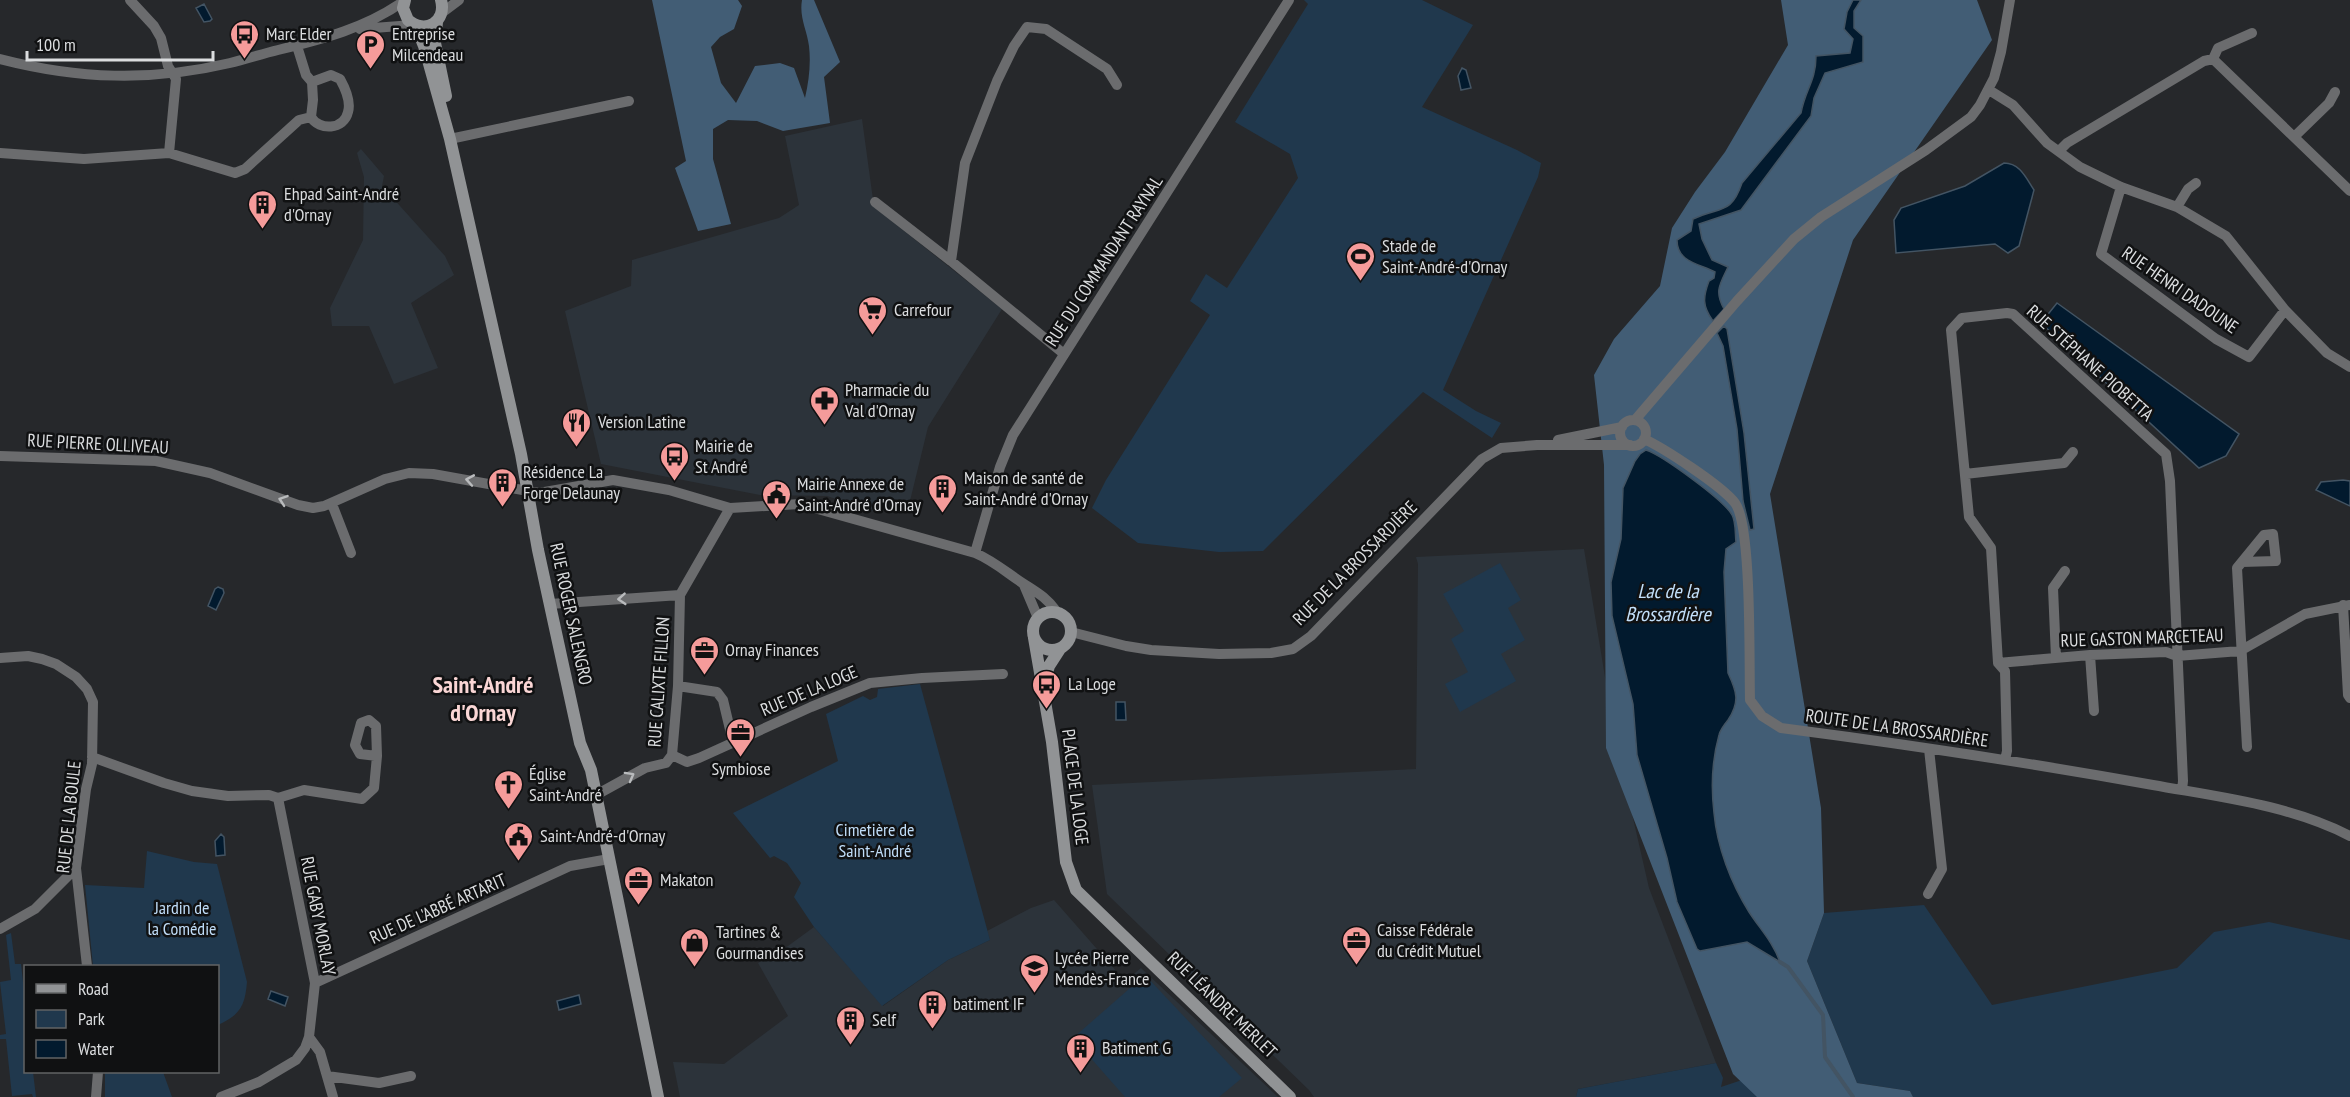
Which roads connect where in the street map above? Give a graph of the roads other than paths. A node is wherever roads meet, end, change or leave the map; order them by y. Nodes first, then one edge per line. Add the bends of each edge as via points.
1 (130, 0) edge
2 (459, 0) edge
3 (1289, 0) edge
4 (2010, 0) edge
5 (405, 1) edge
6 (440, 12) edge
7 (415, 26) junction
8 (351, 30) junction
9 (2252, 33) dead end
10 (297, 46) junction
11 (0, 59) edge
12 (2213, 59) junction
13 (174, 73) junction
14 (312, 82) junction
15 (1116, 85) dead end
16 (1989, 90) junction
17 (2335, 92) dead end
18 (629, 101) dead end
19 (311, 117) junction
20 (2294, 137) junction
21 (450, 139) junction
22 (2059, 151) junction
23 (0, 153) edge
24 (169, 153) junction
25 (2196, 183) dead end
26 (2121, 187) junction
27 (2350, 190) edge
28 (875, 202) dead end
29 (2177, 207) junction
30 (951, 261) junction
31 (2285, 310) junction
32 (1064, 354) junction
33 (2350, 367) edge
34 (1635, 420) junction
35 (1622, 427) junction
36 (1644, 439) junction
37 (1537, 445) junction
38 (1630, 445) junction
39 (2073, 452) dead end
40 (0, 456) edge
41 (1965, 474) junction
42 (527, 490) junction
43 (332, 504) junction
44 (730, 508) junction
45 (351, 553) dead end
46 (975, 553) junction
47 (2242, 562) dead end
48 (2065, 571) dead end
49 (1024, 585) junction
50 (680, 595) junction
51 (550, 604) junction
52 (2347, 605) edge
53 (1057, 612) junction
54 (1038, 618) junction
55 (1071, 632) junction
56 (1034, 638) junction
57 (1060, 649) junction
58 (2240, 651) junction
59 (2090, 655) junction
60 (2177, 656) junction
61 (0, 658) edge
62 (2056, 658) junction
63 (1998, 663) junction
64 (1003, 674) dead end
65 (678, 686) junction
66 (1043, 687) junction
67 (2350, 698) edge
68 (2094, 711) dead end
69 (734, 742) junction
70 (2247, 747) dead end
71 (1929, 749) junction
72 (672, 754) junction
73 (377, 756) dead end
74 (92, 757) junction
75 (2005, 760) junction
76 (2182, 790) junction
77 (596, 795) junction
78 (278, 798) junction
79 (2350, 836) edge
80 (609, 859) junction
81 (76, 868) junction
82 (1076, 890) joint
83 (1928, 894) dead end
84 (0, 929) edge
85 (87, 965) edge
86 (315, 984) junction
87 (309, 1037) junction
88 (98, 1073) edge
89 (327, 1076) junction
90 (411, 1076) dead end
91 (96, 1097) edge
92 (220, 1097) edge
93 (333, 1097) edge
94 (658, 1097) edge
95 (1290, 1097) edge

1 - 13 street via 154,26
2 - 6 street
3 - 32 street, RUE DU COMMANDANT RAYNAL
4 - 16 street via 1999,62
5 - 7 main road, RUE ROGER SALENGRO via 405,15
5 - 8 street
6 - 7 main road via 427,27
6 - 21 main road, RUE ROGER SALENGRO via 435,43
7 - 8 street
7 - 21 main road, RUE ROGER SALENGRO
8 - 10 street
9 - 12 street via 2218,48
10 - 13 street
10 - 14 street
11 - 13 street via 44,70 99,76
12 - 20 street
12 - 22 street
13 - 24 street
14 - 19 street
14 - 19 street via 331,75 340,79 349,110 345,120 324,128
15 - 30 street via 1107,69 1046,29 1027,27 997,81 965,163
16 - 22 street via 2013,105
16 - 34 street via 1971,117 1794,238
17 - 20 street
18 - 21 street
19 - 24 street via 299,120 245,169 235,173
20 - 27 street
21 - 42 main road, RUE ROGER SALENGRO
22 - 26 street via 2079,167
23 - 24 street via 84,159
25 - 29 street
26 - 29 street
26 - 31 street, RUE HENRI DADOUNE via 2101,254 2216,339 2249,357
28 - 30 street
29 - 31 street via 2226,236
30 - 32 street
31 - 33 street via 2327,353
32 - 46 street, RUE DU COMMANDANT RAYNAL via 1013,435
34 - 35 street
34 - 36 street via 1645,427
35 - 37 street
35 - 38 street via 1622,438
36 - 38 street
36 - 71 street, ROUTE DE LA BROSSARDIÈRE via 1705,478 1736,504 1745,534 1750,700 1762,716 1781,728
37 - 38 street
37 - 55 street, RUE DE LA BROSSARDIÈRE via 1501,448 1482,459 1311,636 1293,649 1254,654 1151,650
39 - 41 street via 2064,463
43 -> 40 street, RUE PIERRE OLLIVEAU via 313,508 298,505 210,473 156,461
41 - 60 street, RUE STÉPHANE PIOBETTA via 1951,330 1962,318 2013,314 2166,454
41 - 63 street, RUE STÉPHANE PIOBETTA via 1969,517 1991,548
42 -> 43 street, RUE PIERRE OLLIVEAU via 409,473 385,479
42 - 44 street, RUE PIERRE OLLIVEAU via 539,493 613,480 669,490
42 - 51 main road, RUE ROGER SALENGRO
43 - 45 street
44 - 46 street, RUE PIERRE OLLIVEAU via 800,504
44 - 50 street
46 - 49 street via 992,560
47 - 58 street via 2237,568
48 - 62 street via 2053,588
49 - 53 street via 1048,599
49 - 54 street
50 -> 51 street
50 - 65 street, RUE CALIXTE FILLON
51 - 77 main road, RUE ROGER SALENGRO via 580,742
52 - 58 street, RUE GASTON MARCETEAU via 2305,614
52 - 67 street
53 - 54 main road via 1047,612
53 - 55 main road via 1067,619
54 - 56 main road
55 - 57 main road
56 - 57 main road via 1048,650
56 - 66 main road, PLACE DE LA LOGE
57 - 66 main road, PLACE DE LA LOGE via 1049,666
58 - 60 street, RUE GASTON MARCETEAU
58 - 70 street
59 - 60 street, RUE GASTON MARCETEAU via 2166,652
59 - 62 street, RUE GASTON MARCETEAU
59 - 68 street
60 - 76 street, RUE STÉPHANE PIOBETTA
61 - 74 street, RUE DE LA BOULE via 42,659 76,677 93,702
62 - 63 street, RUE GASTON MARCETEAU
63 - 75 street, RUE STÉPHANE PIOBETTA via 2005,671
64 - 69 street, RUE DE LA LOGE via 870,683
65 - 69 street via 717,692 723,700
65 - 72 street, RUE CALIXTE FILLON
66 - 82 main road, PLACE DE LA LOGE via 1066,862
69 - 72 street, RUE DE LA LOGE via 687,762
71 - 75 street, ROUTE DE LA BROSSARDIÈRE
71 - 83 street via 1942,869
77 -> 72 street, RUE CALIXTE FILLON via 645,768 666,763
73 - 78 street via 374,788 362,799 304,790
74 - 78 street via 192,791
74 - 81 street, RUE DE LA BOULE
75 - 76 street, ROUTE DE LA BROSSARDIÈRE
76 - 79 street, ROUTE DE LA BROSSARDIÈRE via 2299,814
77 - 80 main road, RUE ROGER SALENGRO
78 - 86 street, RUE GABY MORLAY
80 - 86 street, RUE DE L'ABBÉ ARTARIT via 570,866
80 - 94 main road, RUE ROGER SALENGRO
81 - 84 street via 35,909
81 - 85 street, RUE DE LA BOULE
82 - 95 main road, RUE LÉANDRE MERLET
86 - 87 street, RUE GABY MORLAY
87 - 89 street via 320,1052
87 - 92 street, RUE GABY MORLAY via 296,1060 259,1082
88 - 91 street
89 - 90 street via 379,1083
89 - 93 street

